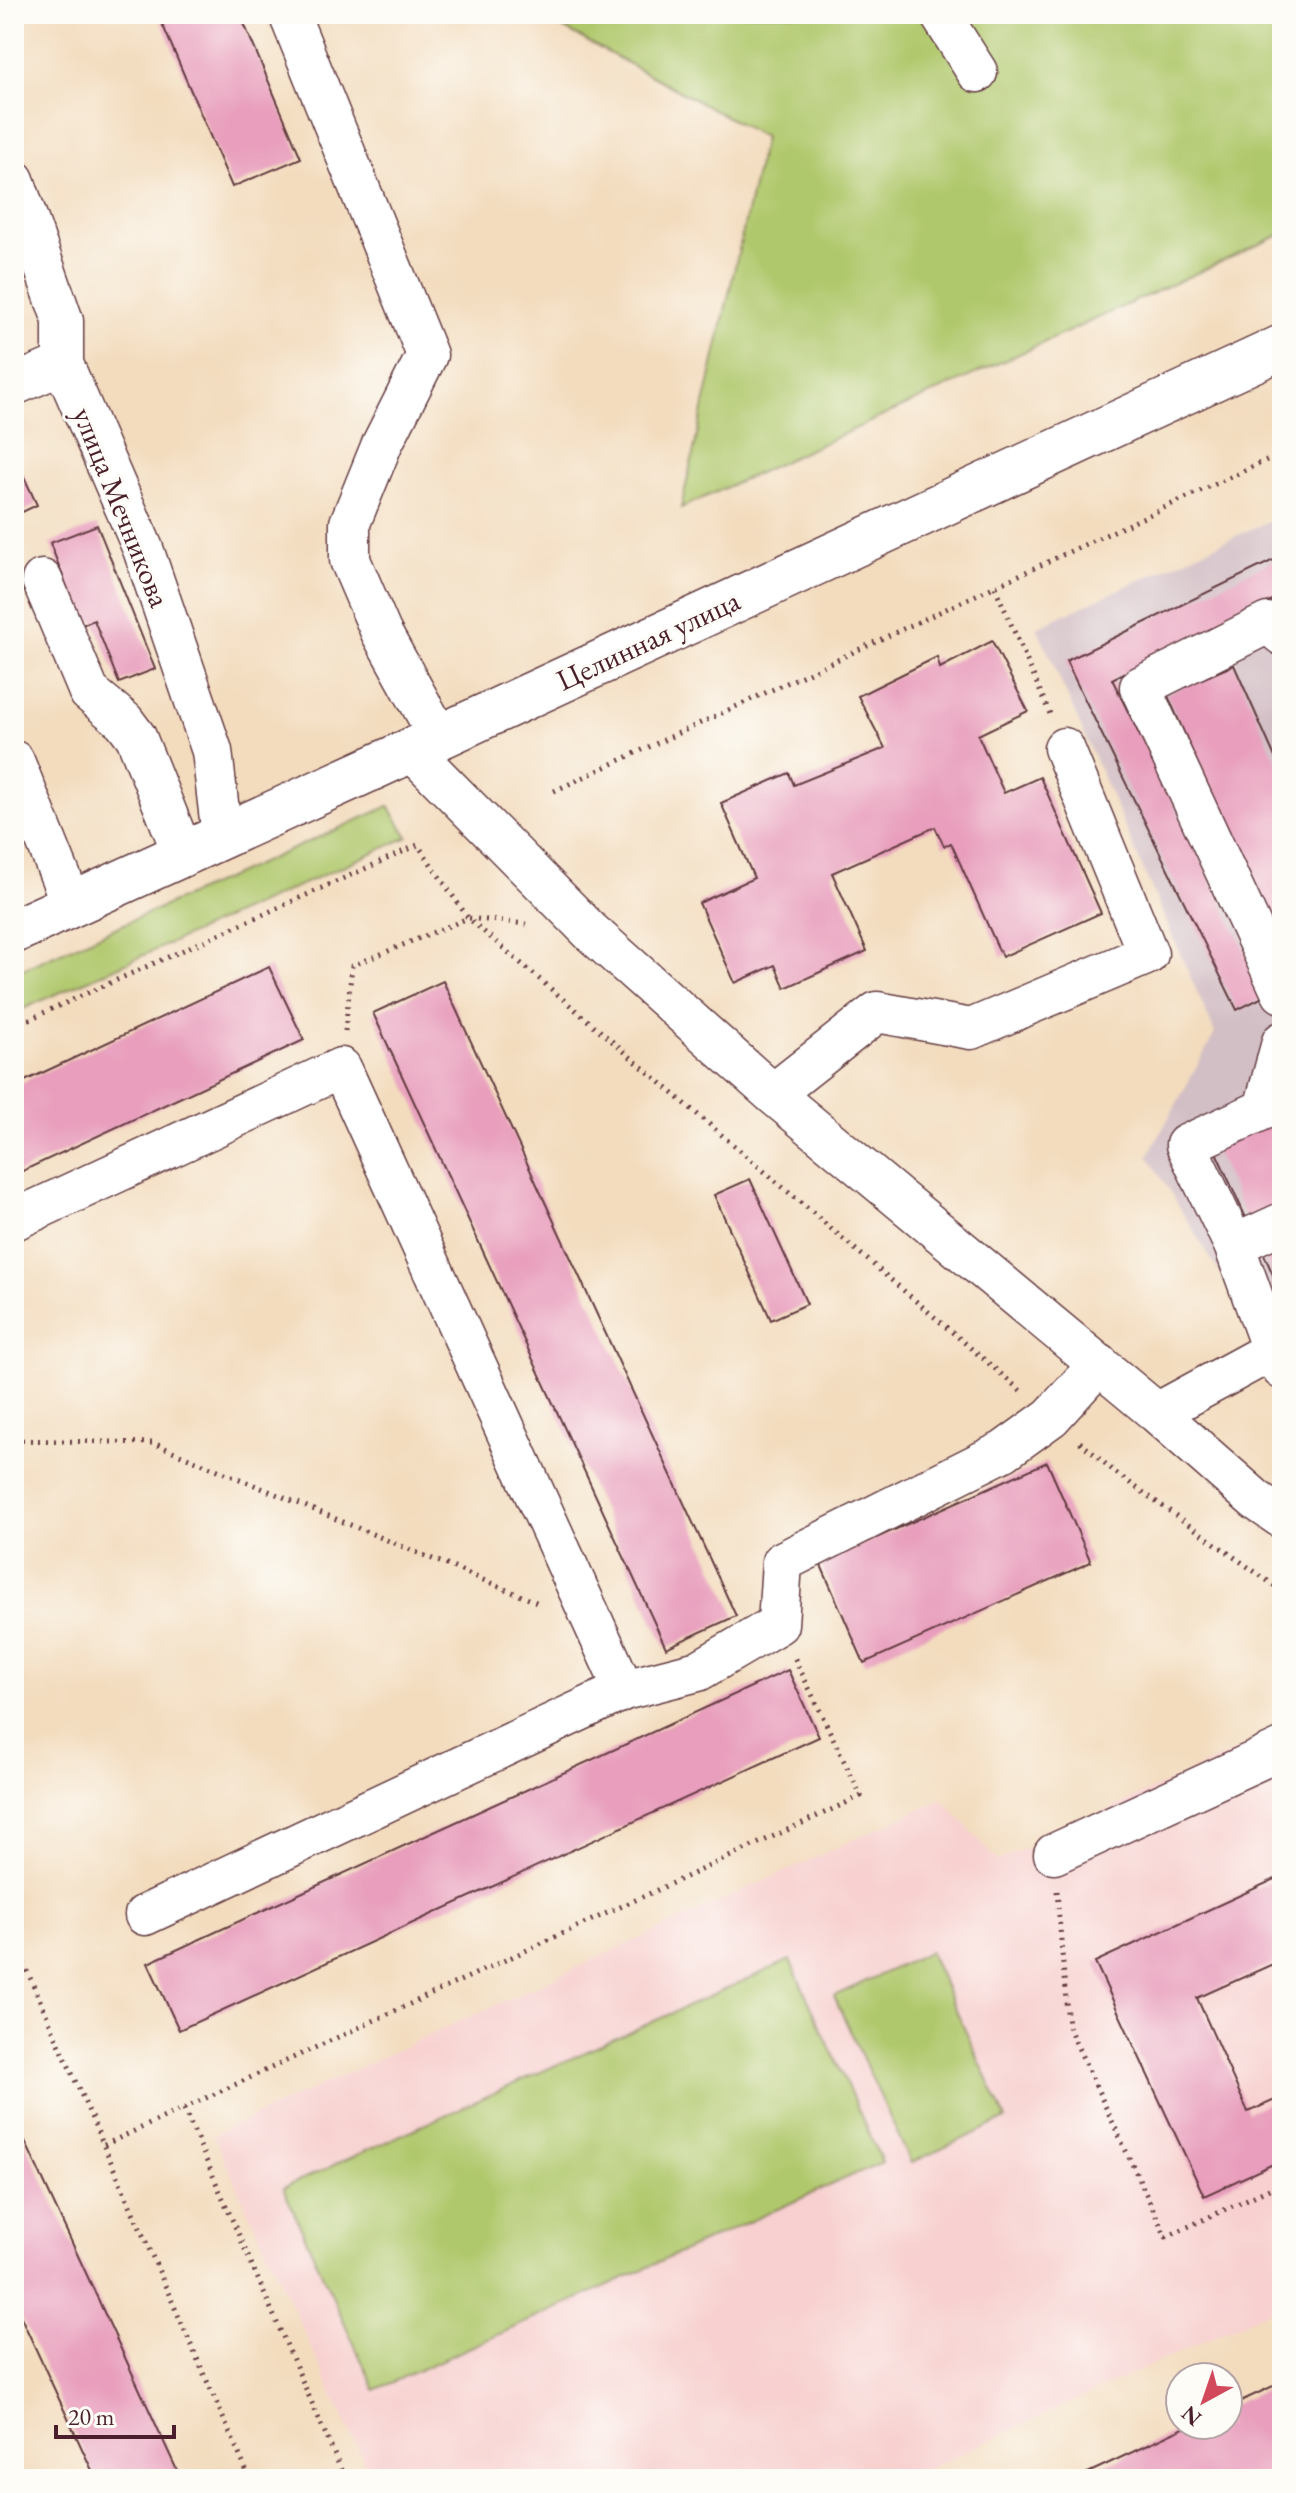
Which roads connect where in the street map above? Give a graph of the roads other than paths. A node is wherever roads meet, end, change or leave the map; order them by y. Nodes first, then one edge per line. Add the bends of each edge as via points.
1 (289, 14) edge
2 (940, 14) edge
3 (977, 72) dead end
4 (14, 180) edge
5 (1282, 347) edge
6 (63, 364) junction
7 (14, 385) edge
8 (42, 580) dead end
9 (1282, 635) edge
10 (425, 744) junction
11 (1064, 748) road end
12 (14, 761) edge
13 (222, 837) junction
14 (183, 854) junction
15 (72, 905) junction
16 (14, 931) edge
17 (1282, 993) edge
18 (1282, 1042) edge
19 (773, 1094) junction
20 (1273, 1105) edge
21 (14, 1220) edge
22 (1282, 1223) edge
23 (1234, 1245) junction
24 (1279, 1355) edge
25 (1099, 1364) junction
26 (1157, 1413) junction
27 (1282, 1518) edge
28 (624, 1690) junction
29 (1282, 1749) edge
30 (1054, 1854) road end
31 (145, 1915) dead end

1 - 10 street via 427,355 350,523 350,560
2 - 3 street
4 - 6 street, улица Мечникова via 63,321
5 - 10 main road, Целинная улица
6 - 7 street
6 - 13 street, улица Мечникова via 143,549 212,751
8 - 14 street via 89,692 136,737
9 - 17 street via 1268,623 1140,687
10 - 13 main road, Целинная улица
10 - 19 street via 591,932
11 - 19 street via 1148,954 971,1029 877,1012
12 - 15 street
13 - 14 main road, Целинная улица
14 - 15 main road, Целинная улица
15 - 16 main road, Целинная улица
18 - 20 street
19 - 25 street
20 - 23 street via 1186,1145
21 - 28 street via 341,1068
22 - 23 street
23 - 24 street
24 - 26 street
25 - 26 street
25 - 28 street via 1051,1417 1004,1451 782,1562 778,1624 698,1671
26 - 27 street
28 - 31 street
29 - 30 street

